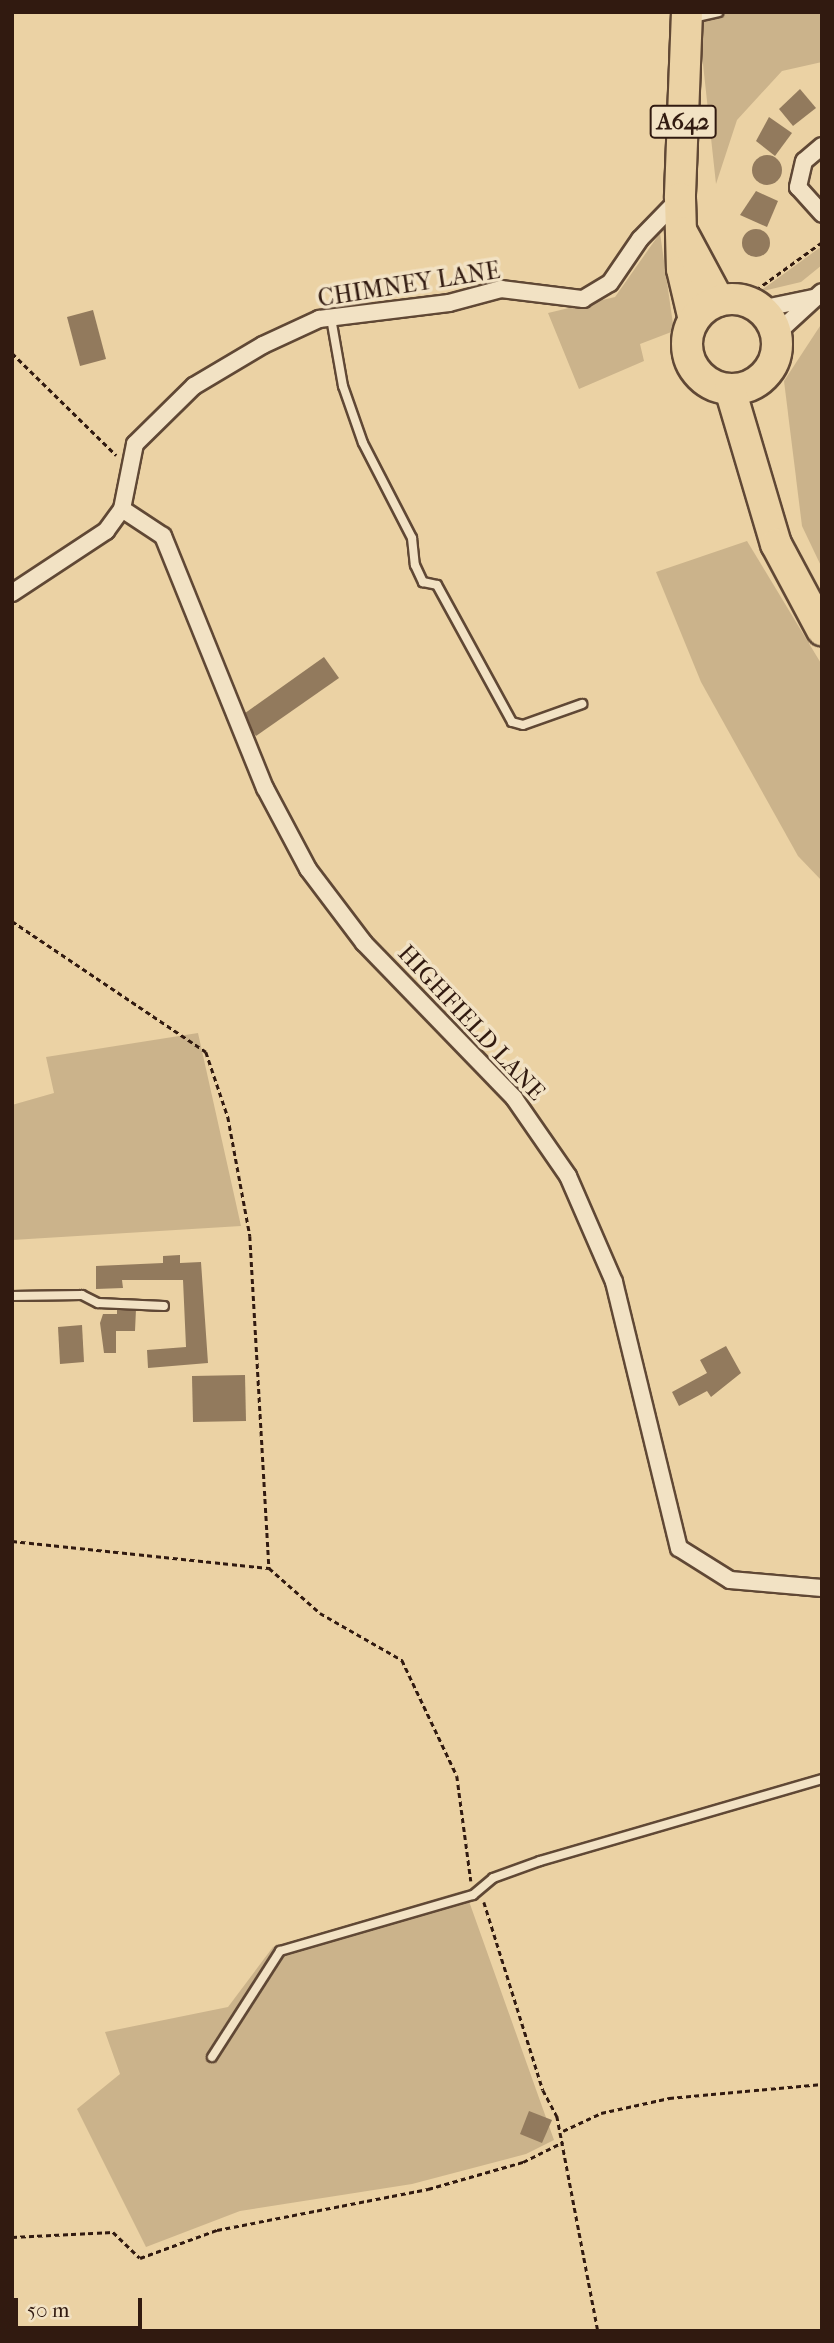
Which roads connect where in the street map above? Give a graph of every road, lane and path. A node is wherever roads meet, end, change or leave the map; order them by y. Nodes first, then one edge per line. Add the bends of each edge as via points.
1 (718, 12) edge
2 (687, 15) edge
3 (822, 146) edge
4 (680, 198) junction
5 (822, 214) edge
6 (682, 232) junction
7 (822, 242) edge
8 (817, 295) edge
9 (749, 311) junction
10 (331, 318) junction
11 (694, 320) junction
12 (12, 353) edge
13 (764, 376) junction
14 (730, 389) junction
15 (754, 456) junction
16 (126, 469) junction
17 (122, 509) junction
18 (12, 593) edge
19 (822, 630) edge
20 (582, 704) dead end
21 (12, 921) edge
22 (12, 1296) edge
23 (164, 1306) dead end
24 (12, 1541) edge
25 (269, 1568) junction
26 (822, 1588) edge
27 (822, 1779) edge
28 (473, 1895) junction
29 (212, 2056) dead end
30 (822, 2084) edge
31 (561, 2132) junction
32 (563, 2142) junction
33 (12, 2237) edge
34 (598, 2331) edge

1 - 2 lane
2 - 4 highway, A642
3 - 5 street via 804,161 798,187
4 - 6 highway, A642
4 - 10 street, CHIMNEY LANE via 640,239 610,283 583,299 500,289 449,303
6 - 9 highway
6 - 11 highway, A642 via 682,269
7 - 9 path
8 - 9 street
8 - 9 street
9 - 11 highway
9 - 13 highway via 775,356
10 - 16 street, CHIMNEY LANE via 263,345 194,386 135,444
10 - 20 lane via 343,386 363,443 412,538 415,565 423,582 437,585 512,722 523,725
11 - 14 highway, A642 via 689,359 705,380
12 - 16 path
13 - 14 highway
13 - 15 highway
14 - 15 highway
15 - 19 highway via 776,544
16 - 17 street, CHIMNEY LANE
17 - 18 street via 90,545
17 - 26 street, HIGHFIELD LANE via 163,536 265,788 307,869 364,943 514,1098 568,1177 614,1282 679,1548 730,1580
21 - 25 path via 206,1052 228,1117 250,1236
22 - 23 lane via 82,1295 98,1303
24 - 25 path
25 - 28 path via 320,1613 402,1660 457,1776
27 - 28 lane via 540,1861 493,1878
28 - 29 lane via 280,1951
28 - 31 path via 485,1903
30 - 31 path via 669,2098 601,2113
31 - 32 path
32 - 33 path via 523,2162 428,2189 216,2230 140,2258 113,2232
32 - 34 path

